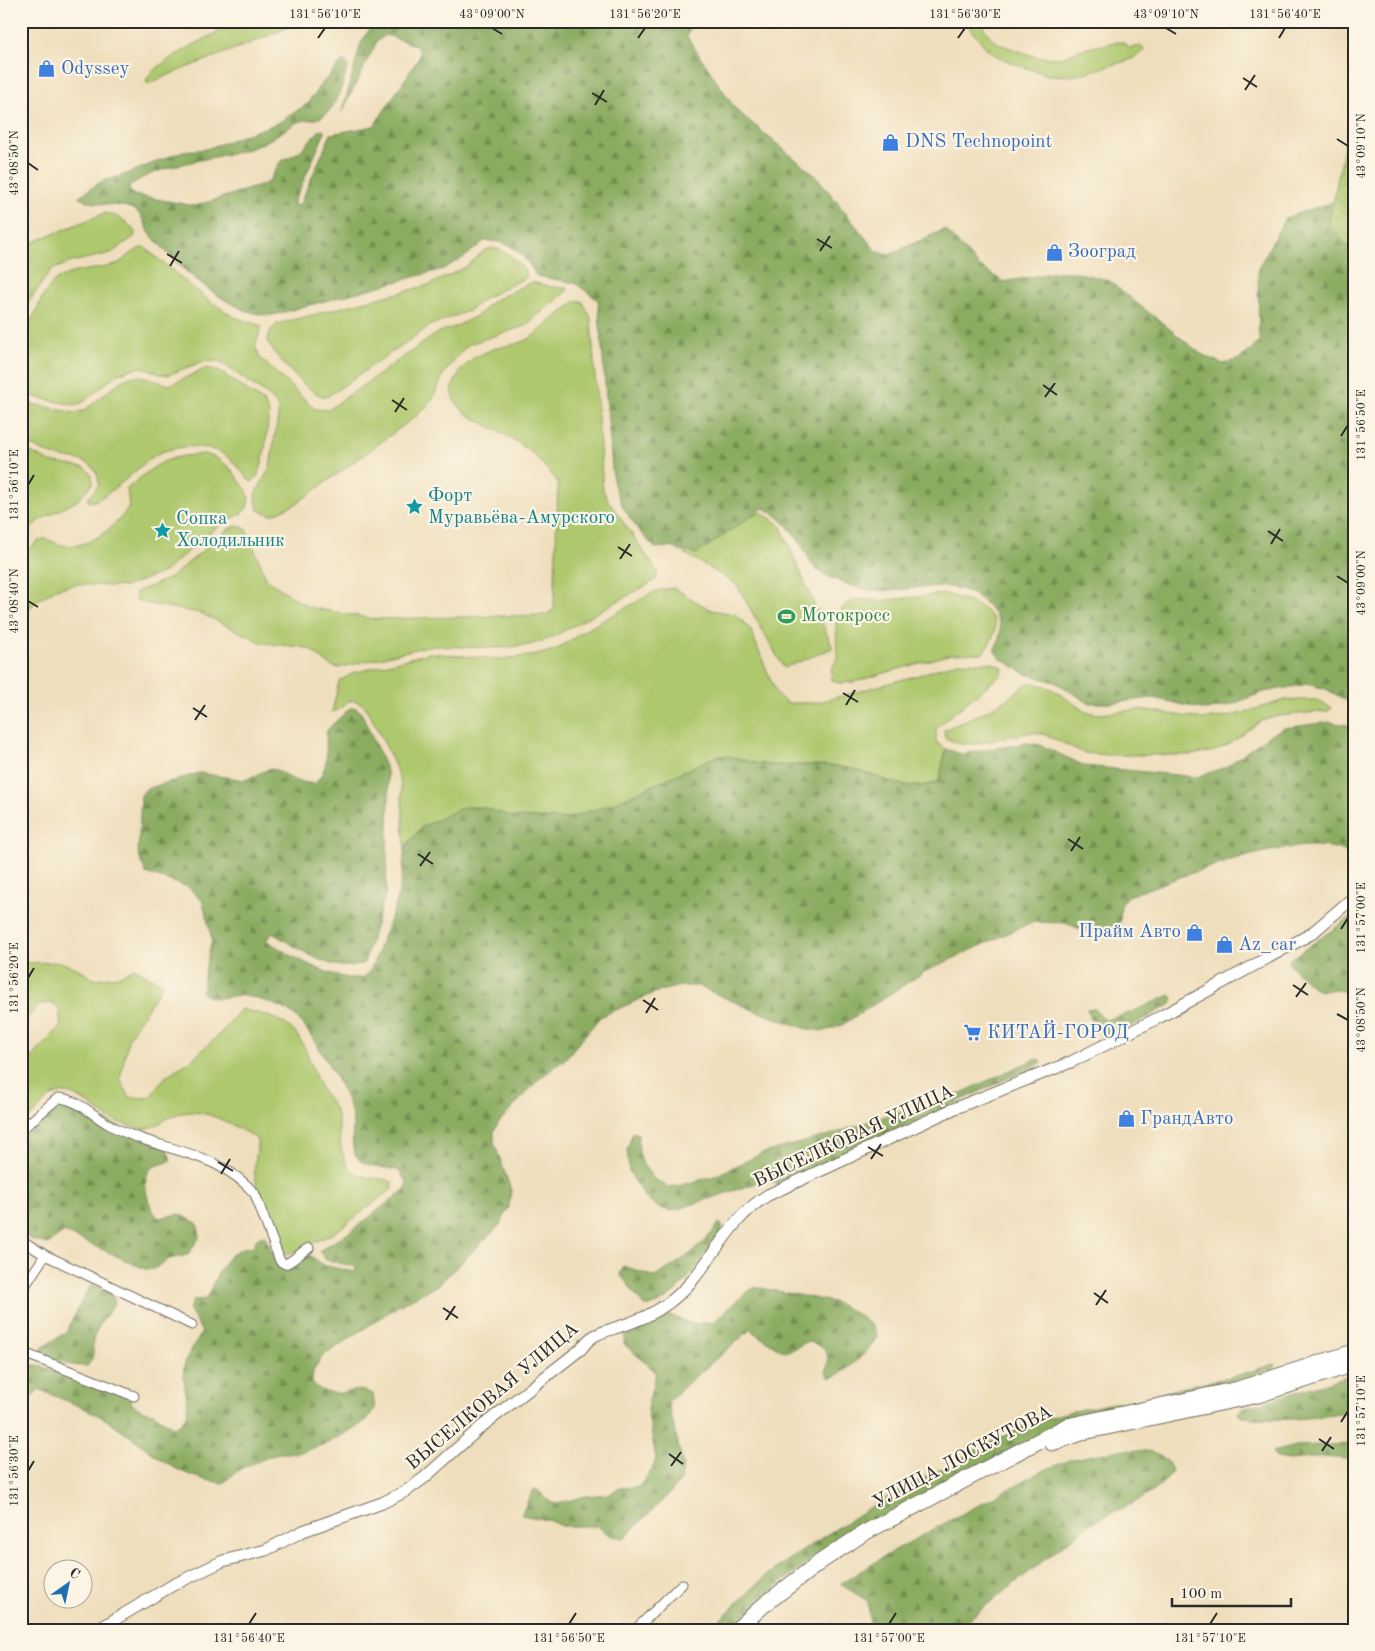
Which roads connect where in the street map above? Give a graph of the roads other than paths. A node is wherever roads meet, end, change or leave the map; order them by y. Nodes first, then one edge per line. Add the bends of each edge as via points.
1 (1354, 897) edge
2 (21, 1130) edge
3 (21, 1240) edge
4 (308, 1248) dead end
5 (46, 1255) junction
6 (21, 1292) edge
7 (192, 1325) dead end
8 (21, 1352) edge
9 (1354, 1352) edge
10 (1354, 1364) edge
11 (134, 1396) dead end
12 (682, 1584) dead end
13 (97, 1630) edge
14 (635, 1630) edge
15 (736, 1630) edge
16 (750, 1630) edge

1 - 13 street, ВЫСЕЛКОВАЯ УЛИЦА via 1311,934 1160,1017 1071,1062 953,1109 768,1195 738,1218 700,1270 667,1304 592,1336 581,1349 480,1427 406,1491 303,1531 266,1550 223,1561
2 - 4 street via 58,1098 68,1099 108,1124 145,1140 188,1152 220,1166 248,1185 256,1194 280,1261 290,1263
3 - 5 street
5 - 6 street
5 - 7 street
8 - 11 street
9 - 15 main road, УЛИЦА ЛОСКУТОВА via 1238,1389 1067,1426 864,1533 764,1604
10 - 16 main road, УЛИЦА ЛОСКУТОВА via 1258,1395 1088,1431 1057,1441 844,1556 805,1583
12 - 14 street

